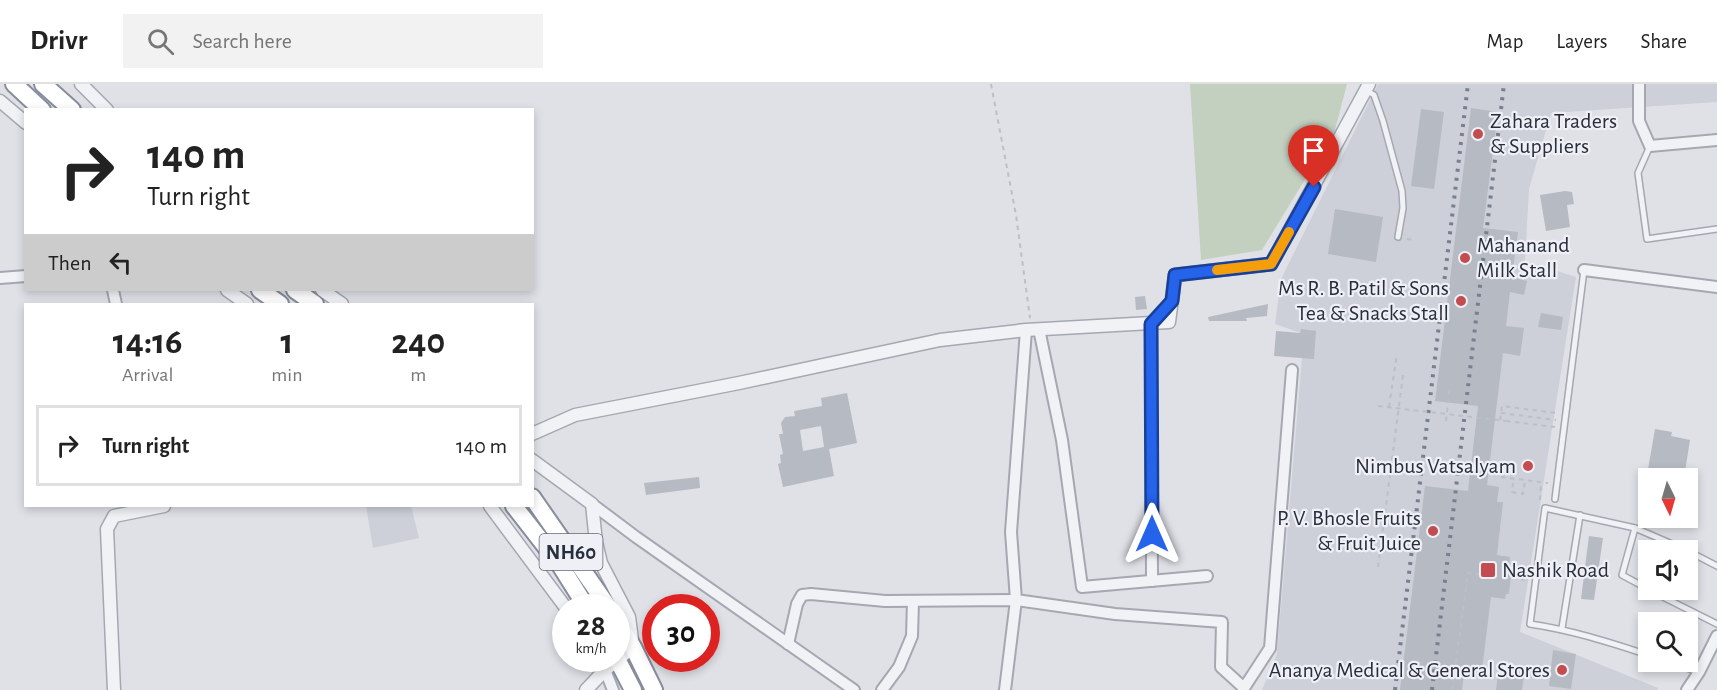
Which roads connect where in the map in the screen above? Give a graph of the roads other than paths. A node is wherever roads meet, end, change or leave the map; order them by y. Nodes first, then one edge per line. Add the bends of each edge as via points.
1 (14, 84) edge
2 (43, 84) edge
3 (81, 84) edge
4 (1639, 84) edge
5 (1368, 87) edge
6 (0, 101) edge
7 (40, 108) edge
8 (70, 108) edge
9 (104, 108) edge
10 (24, 121) edge
11 (1717, 140) edge
12 (1650, 146) junction
13 (1717, 229) edge
14 (1398, 237) dead end
15 (1584, 270) joint
16 (24, 276) edge
17 (0, 278) edge
18 (1717, 287) edge
19 (228, 291) edge
20 (261, 291) edge
21 (296, 291) edge
22 (323, 291) edge
23 (246, 303) edge
24 (279, 303) edge
25 (314, 303) edge
26 (341, 303) edge
27 (1152, 323) junction
28 (1032, 330) junction
29 (1292, 370) dead end
30 (534, 433) edge
31 (534, 461) edge
32 (1555, 499) dead end
33 (534, 500) edge
34 (592, 504) junction
35 (153, 507) edge
36 (491, 507) edge
37 (515, 507) edge
38 (1580, 515) junction
39 (1635, 528) junction
40 (1662, 540) edge
41 (1698, 556) edge
42 (1717, 566) edge
43 (1207, 576) dead end
44 (1152, 581) junction
45 (1638, 584) edge
46 (556, 594) edge
47 (578, 594) edge
48 (599, 594) edge
49 (1016, 600) junction
50 (1670, 600) edge
51 (913, 601) junction
52 (1717, 624) edge
53 (1562, 628) junction
54 (1717, 636) edge
55 (630, 642) edge
56 (788, 644) junction
57 (633, 647) junction
58 (630, 649) edge
59 (1638, 652) edge
60 (601, 672) edge
61 (611, 672) edge
62 (619, 672) edge
63 (1700, 672) joint
64 (1243, 689) edge
65 (114, 690) edge
66 (586, 690) edge
67 (613, 690) edge
68 (633, 690) edge
69 (654, 690) edge
70 (854, 690) edge
71 (882, 690) edge
72 (1005, 690) edge
73 (1687, 690) edge

1 - 7 highway
2 - 8 highway
3 - 9 street
4 - 12 street via 1639,121
5 - 14 lane via 1383,121 1402,191
5 - 27 street via 1271,264 1175,275 1169,322
6 - 10 street
11 - 12 street
12 - 13 lane via 1638,173 1647,239
15 - 18 street
15 - 32 lane
16 - 17 street
19 - 23 street
20 - 24 highway
21 - 25 highway
22 - 26 street
27 - 28 street
27 - 44 street
28 - 30 street via 940,340 574,415
28 - 44 street via 1062,440 1082,587
28 - 49 street via 1011,532
29 - 64 street via 1270,648
31 - 34 street
33 - 48 highway, NH60
34 - 56 street
34 - 57 street via 602,563 629,617
35 - 65 street via 114,516 107,529
36 - 46 street
37 - 47 highway, NH60
38 - 39 lane
38 - 53 lane
38 - 53 lane via 1545,508 1530,624
39 - 40 lane
39 - 45 lane via 1622,576
41 - 42 lane
43 - 44 street
49 - 51 street
49 - 64 street via 1115,614 1222,622 1221,667
49 - 72 street
50 - 52 lane
51 - 56 street via 802,595
51 - 71 street via 912,636 899,667
53 - 59 lane
54 - 63 street
55 - 57 highway
56 - 70 street
57 - 58 street
57 - 69 highway
60 - 66 street
61 - 67 street
62 - 68 highway
63 - 73 street

